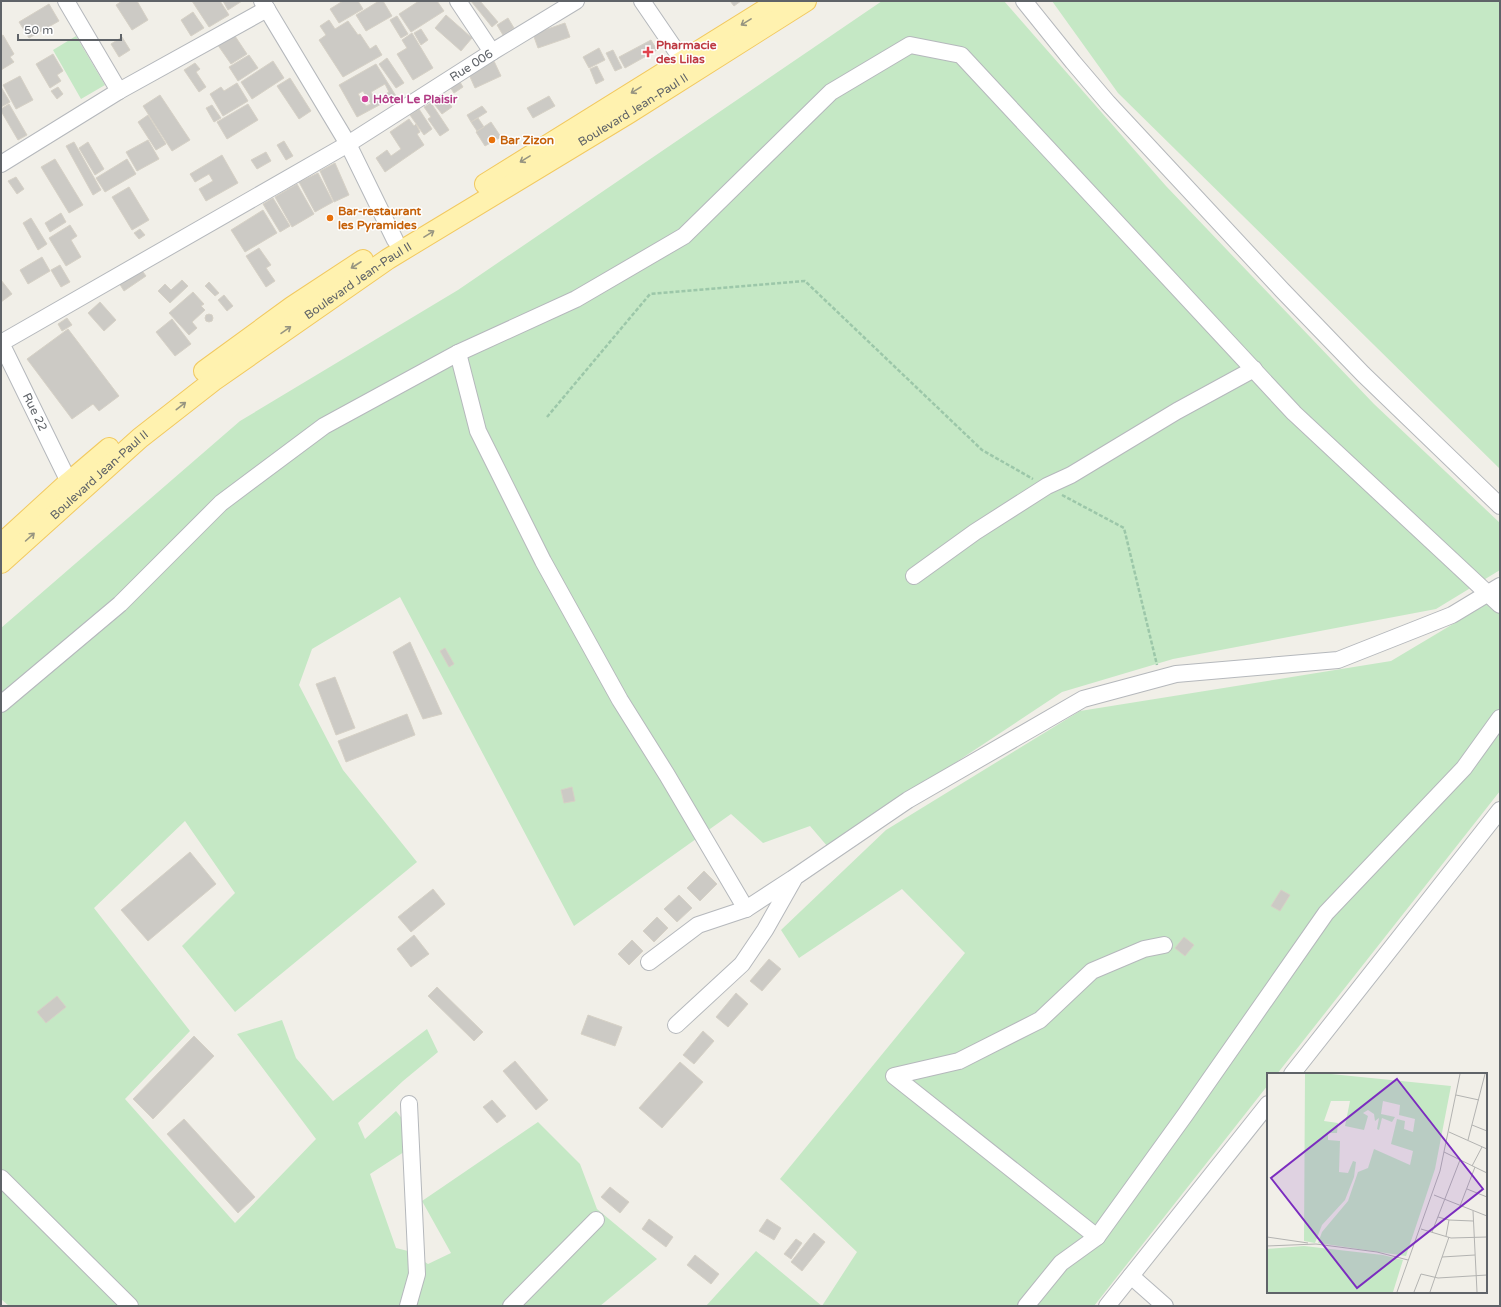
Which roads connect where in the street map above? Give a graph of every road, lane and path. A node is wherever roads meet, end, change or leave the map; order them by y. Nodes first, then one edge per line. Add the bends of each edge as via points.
1 (66, 1) edge
2 (458, 1) edge
3 (576, 1) edge
4 (642, 1) edge
5 (779, 1) edge
6 (806, 1) edge
7 (1024, 1) edge
8 (264, 5) edge
9 (492, 52) junction
10 (683, 61) junction
11 (119, 91) junction
12 (348, 144) junction
13 (1, 164) edge
14 (395, 240) junction
15 (1, 343) edge
16 (458, 353) junction
17 (1254, 369) junction
18 (547, 417) dead end
19 (1047, 486) junction
20 (73, 488) junction
21 (1500, 506) edge
22 (1, 544) edge
23 (1, 563) edge
24 (914, 576) dead end
25 (1494, 590) edge
26 (1500, 605) edge
27 (1160, 678) junction
28 (1, 704) edge
29 (1500, 718) edge
30 (1500, 810) edge
31 (795, 878) junction
32 (746, 909) junction
33 (1164, 945) dead end
34 (650, 962) dead end
35 (676, 1025) dead end
36 (1293, 1073) edge
37 (409, 1104) dead end
38 (1267, 1105) edge
39 (1, 1178) edge
40 (596, 1220) dead end
41 (1097, 1237) junction
42 (1131, 1276) junction
43 (130, 1306) edge
44 (408, 1306) edge
45 (511, 1306) edge
46 (1026, 1306) edge
47 (1107, 1306) edge
48 (1165, 1306) edge

1 - 11 street
2 - 9 street
3 - 9 street, Rue 006
4 - 10 street
5 -> 10 main road, Boulevard Jean-Paul II
20 -> 6 main road, Boulevard Jean-Paul II via 213,381 388,259 629,113
7 - 21 street via 1108,103 1282,290 1363,374
8 - 11 street
8 - 12 street
9 - 12 street, Rue 006
10 -> 14 main road, Boulevard Jean-Paul II
11 - 13 street
12 - 14 street
12 - 15 street, Rue 006
14 -> 20 main road, Boulevard Jean-Paul II via 293,306 196,376
15 - 20 street, Rue 22
16 - 17 street via 576,299 684,236 831,92 910,45 961,55
16 - 28 street via 324,426 221,503 120,604
16 - 32 street via 478,431 543,561 620,700
17 - 19 street via 1177,411 1071,475
17 - 25 street via 1294,413
18 - 19 path via 650,294 805,281 982,450
19 - 24 street via 975,532
19 - 27 path via 1124,528
20 - 22 main road, Boulevard Jean-Paul II
23 -> 20 main road, Boulevard Jean-Paul II
25 - 26 street
25 - 27 street via 1452,615 1338,660 1176,674
27 - 31 street via 1083,699 908,800
29 - 41 street via 1464,768 1326,913 1186,1115
30 - 36 street
31 - 32 street
31 - 35 street via 742,964
32 - 34 street via 698,925
33 - 41 street via 1144,949 1092,971 1040,1020 959,1061 894,1076
37 - 44 street via 417,1274
38 - 42 street
39 - 43 street
40 - 45 street
41 - 46 street via 1061,1263
42 - 47 street
42 - 48 street

